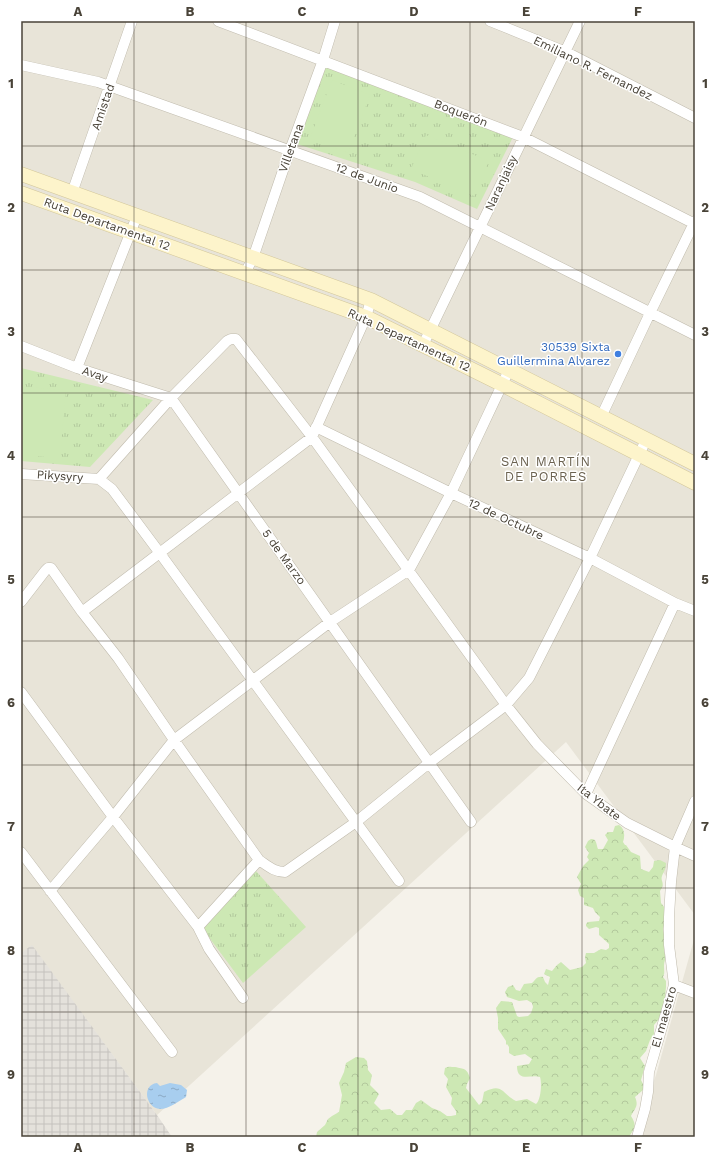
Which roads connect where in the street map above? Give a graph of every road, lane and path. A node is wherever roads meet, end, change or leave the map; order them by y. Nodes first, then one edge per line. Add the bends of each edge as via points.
1 (132, 21) edge
2 (218, 21) edge
3 (335, 21) edge
4 (490, 21) edge
5 (580, 21) edge
6 (566, 52) junction
7 (323, 60) junction
8 (21, 65) edge
9 (110, 86) junction
10 (695, 118) edge
11 (523, 137) junction
12 (290, 150) junction
13 (21, 174) edge
14 (21, 193) edge
15 (72, 193) junction
16 (137, 216) junction
17 (695, 223) edge
18 (481, 227) junction
19 (131, 233) junction
20 (253, 258) junction
21 (245, 273) junction
22 (371, 300) junction
23 (651, 311) junction
24 (366, 317) junction
25 (430, 330) junction
26 (695, 335) edge
27 (423, 345) junction
28 (21, 346) edge
29 (77, 368) junction
30 (509, 370) junction
31 (503, 385) junction
32 (170, 398) junction
33 (602, 417) junction
34 (316, 427) junction
35 (312, 437) junction
36 (646, 440) junction
37 (640, 454) junction
38 (695, 464) edge
39 (21, 474) edge
40 (99, 479) junction
41 (695, 483) edge
42 (451, 492) junction
43 (238, 493) junction
44 (159, 552) junction
45 (590, 558) junction
46 (409, 570) junction
47 (21, 602) edge
48 (675, 602) junction
49 (695, 611) edge
50 (82, 612) junction
51 (330, 622) junction
52 (252, 680) junction
53 (21, 692) edge
54 (506, 705) junction
55 (174, 740) junction
56 (429, 763) junction
57 (586, 794) junction
58 (695, 801) edge
59 (113, 817) junction
60 (356, 822) junction
61 (471, 822) dead end
62 (675, 847) junction
63 (21, 852) edge
64 (695, 856) edge
65 (260, 860) junction
66 (399, 881) dead end
67 (50, 891) junction
68 (198, 927) junction
69 (674, 985) junction
70 (695, 993) edge
71 (243, 998) dead end
72 (172, 1052) dead end
73 (637, 1137) edge

1 - 9 street, Amistad
2 - 7 street, Boquerón
3 - 7 street, Villetana
4 - 6 street, Emiliano R. Fernandez
5 - 6 street, Naranjaisy
6 - 10 street, Emiliano R. Fernandez
6 - 11 street, Naranjaisy
7 - 11 street, Boquerón
7 - 12 street, Villetana
8 - 9 street, 12 de Junio
9 - 12 street, 12 de Junio
9 - 15 street, Amistad
11 - 17 street, Boquerón
11 - 18 street, Naranjaisy
12 - 18 street, 12 de Junio via 420,197
12 - 20 street, Villetana
13 - 15 main road, Ruta Departamental 12
14 - 19 main road, Ruta Departamental 12
15 - 16 main road, Ruta Departamental 12
16 - 19 street
16 - 20 main road, Ruta Departamental 12
17 - 23 street
18 - 23 street, 12 de Junio
18 - 25 street, Naranjaisy
19 - 21 main road, Ruta Departamental 12
19 - 29 street
20 - 21 street, Villetana
20 - 22 main road, Ruta Departamental 12
21 - 24 main road, Ruta Departamental 12
22 - 24 street
22 - 25 main road, Ruta Departamental 12
23 - 26 street, 12 de Junio
23 - 33 street
24 - 27 main road, Ruta Departamental 12
24 - 34 street
25 - 27 street, Naranjaisy
25 - 30 main road, Ruta Departamental 12
27 - 31 main road, Ruta Departamental 12
28 - 29 street, Avay
29 - 32 street, Avay
30 - 31 street
30 - 33 main road, Ruta Departamental 12
31 - 37 main road, Ruta Departamental 12
31 - 42 street
32 - 35 street, Ita Ybate via 227,340 236,338
32 - 40 street
32 - 43 street, 5 de Marzo
33 - 36 main road, Ruta Departamental 12
34 - 35 street
34 - 42 street, 12 de Octubre
35 - 43 street
35 - 46 street, Ita Ybate
36 - 37 street
36 - 38 main road, Ruta Departamental 12
37 - 41 main road, Ruta Departamental 12
37 - 45 street
39 - 40 street, Pikysyry
40 - 44 street via 112,489
42 - 45 street, 12 de Octubre
42 - 46 street
43 - 44 street
43 - 51 street, 5 de Marzo
44 - 50 street
44 - 52 street
45 - 48 street, 12 de Octubre
45 - 54 street via 529,678
46 - 51 street
46 - 54 street, Ita Ybate
47 - 50 street via 45,571 51,568
48 - 49 street, 12 de Octubre
48 - 57 street
50 - 55 street via 118,658
51 - 52 street
51 - 56 street, 5 de Marzo
52 - 55 street
52 - 60 street
53 - 59 street
54 - 56 street
54 - 57 street, Ita Ybate via 537,744
55 - 59 street
55 - 65 street
56 - 60 street
56 - 61 street, 5 de Marzo
57 - 62 street, Ita Ybate via 628,823
58 - 62 street, El maestro
59 - 67 street
59 - 68 street
60 - 65 street via 285,872 272,869
60 - 66 street
62 - 64 street, Ita Ybate
62 - 69 street, El maestro via 669,917
63 - 67 street
65 - 68 street
67 - 72 street
68 - 71 street via 209,949
69 - 70 street
69 - 73 street, El maestro via 649,1072 645,1109

